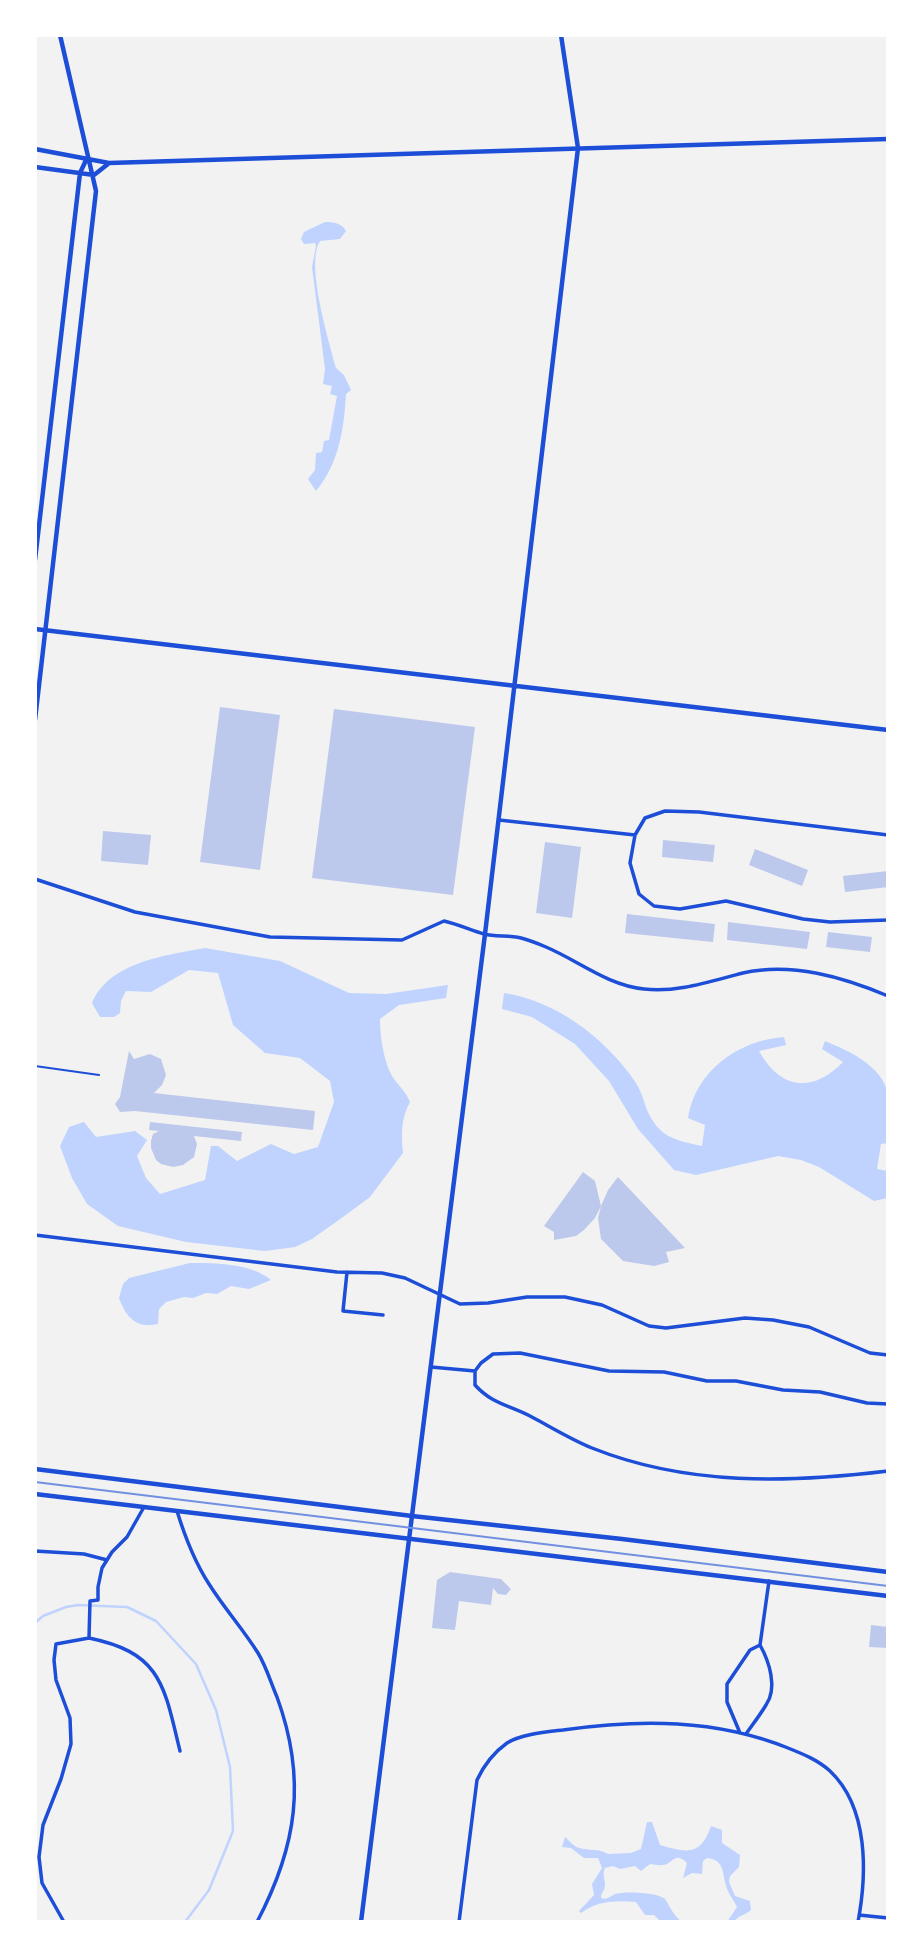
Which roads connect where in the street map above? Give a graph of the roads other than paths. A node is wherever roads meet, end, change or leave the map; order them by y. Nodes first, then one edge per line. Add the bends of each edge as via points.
1 (60, 35) edge
2 (561, 35) edge
3 (888, 139) edge
4 (578, 148) junction
5 (35, 149) edge
6 (87, 158) junction
7 (109, 163) junction
8 (35, 167) edge
9 (79, 173) junction
10 (94, 174) junction
11 (35, 560) edge
12 (35, 629) edge
13 (46, 630) junction
14 (515, 687) junction
15 (35, 720) edge
16 (888, 730) edge
17 (499, 820) junction
18 (635, 835) junction
19 (888, 835) edge
20 (35, 879) edge
21 (888, 919) edge
22 (485, 934) junction
23 (888, 996) edge
24 (35, 1066) edge
25 (99, 1075) dead end
26 (35, 1235) edge
27 (347, 1272) junction
28 (440, 1294) junction
29 (383, 1315) dead end
30 (888, 1355) edge
31 (431, 1367) junction
32 (475, 1371) junction
33 (888, 1404) edge
34 (35, 1469) edge
35 (888, 1471) edge
36 (35, 1494) edge
37 (144, 1507) junction
38 (177, 1511) junction
39 (412, 1516) junction
40 (409, 1539) junction
41 (35, 1551) edge
42 (107, 1560) junction
43 (888, 1572) edge
44 (769, 1581) junction
45 (888, 1596) edge
46 (89, 1639) junction
47 (760, 1645) junction
48 (740, 1733) junction
49 (746, 1734) junction
50 (180, 1751) dead end
51 (859, 1915) junction
52 (888, 1918) edge
53 (64, 1922) edge
54 (257, 1922) edge
55 (361, 1922) edge
56 (458, 1922) edge
57 (858, 1922) edge

1 - 6 main road
2 - 4 main road
3 - 4 main road
4 - 7 main road
4 - 14 main road
5 - 6 main road
6 - 7 main road
6 - 9 main road
6 - 10 main road
7 - 10 main road
8 - 9 main road
9 - 10 main road
9 - 11 main road
10 - 13 main road via 95,204
12 - 13 main road
13 - 14 main road
13 - 15 main road
14 - 16 main road
14 - 17 main road
17 - 18 street
17 - 22 main road
18 - 19 street via 645,818 665,811
18 - 21 street via 630,863 639,894 654,906 680,909 726,901 830,922
20 - 22 street via 135,912 270,937 402,940 444,921
22 - 23 street via 522,938 605,978 643,989 670,989 789,969 847,980
22 - 28 main road
24 - 25 lane
26 - 27 street
27 - 28 street via 405,1278
27 - 29 street via 343,1311
28 - 30 street via 460,1304 565,1297 666,1328 745,1318 773,1320 809,1327 870,1353
28 - 31 main road
31 - 32 street
31 - 39 main road
32 - 33 street via 493,1354 520,1353 609,1371 664,1372
32 - 35 street via 475,1385 496,1402 589,1447 660,1470 762,1480
34 - 39 main road
36 - 37 main road
37 - 38 main road
37 - 42 street
38 - 40 main road
38 - 54 street via 189,1548 209,1584 260,1655 288,1727 295,1771 288,1852
39 - 40 main road
39 - 43 main road
40 - 44 main road
40 - 55 main road
41 - 42 street
42 - 46 street via 98,1601 90,1601
44 - 45 main road
44 - 47 street
46 - 50 street via 132,1652 158,1675
46 - 53 street via 56,1644 54,1660 70,1718 71,1744 43,1825 39,1857 42,1882
47 - 48 street via 750,1650 726,1684 727,1702
47 - 49 street via 771,1669 768,1703
48 - 49 street
48 - 56 street via 639,1722 540,1733 508,1742 486,1762 477,1780
49 - 51 street via 812,1758 846,1791 860,1830 863,1894
51 - 52 street
51 - 57 street

